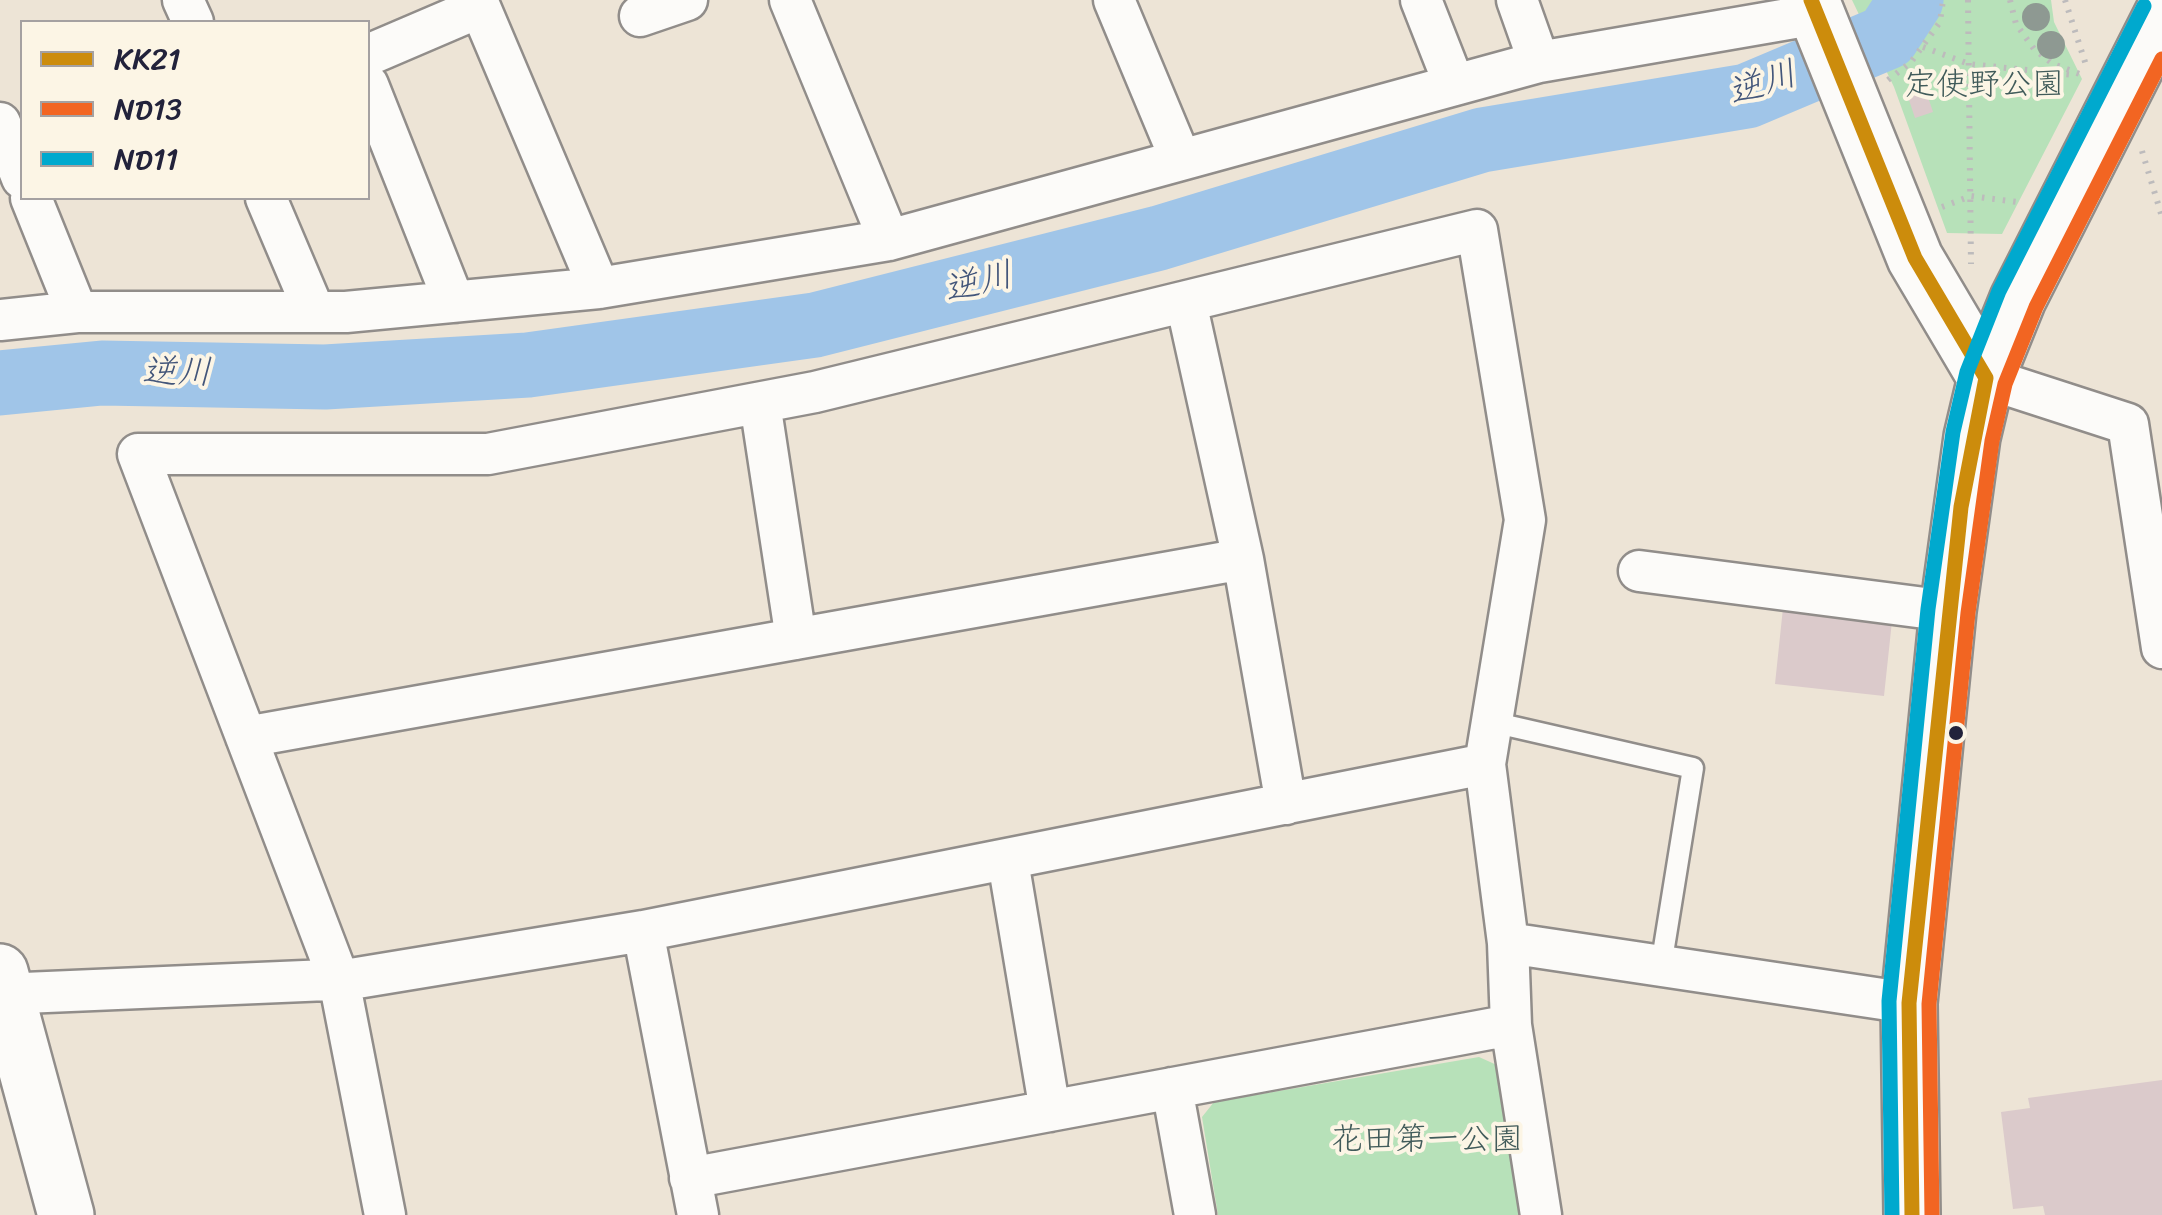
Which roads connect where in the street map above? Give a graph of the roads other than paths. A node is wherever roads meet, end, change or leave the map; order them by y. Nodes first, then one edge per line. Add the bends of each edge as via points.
1 (687, 0) edge
2 (790, 0) edge
3 (1114, 0) edge
4 (1421, 0) edge
5 (1517, 0) edge
6 (478, 3) edge
7 (2162, 15) edge
8 (640, 16) dead end
9 (1819, 19) edge
10 (370, 54) edge
11 (1539, 62) junction
12 (1454, 84) junction
13 (370, 89) edge
14 (0, 123) edge
15 (1180, 158) junction
16 (20, 170) edge
17 (32, 200) edge
18 (267, 200) edge
19 (889, 240) junction
20 (598, 288) junction
21 (454, 302) junction
22 (1186, 302) junction
23 (314, 311) junction
24 (77, 312) junction
25 (0, 320) edge
26 (1986, 378) junction
27 (760, 403) junction
28 (1243, 558) junction
29 (1639, 570) dead end
30 (1948, 611) junction
31 (796, 639) junction
32 (2162, 648) edge
33 (1492, 722) junction
34 (246, 738) junction
35 (1484, 764) junction
36 (1286, 804) junction
37 (1008, 861) junction
38 (642, 931) junction
39 (1508, 943) junction
40 (1660, 966) junction
41 (339, 980) junction
42 (2, 986) edge
43 (1910, 1003) junction
44 (1511, 1025) junction
45 (1172, 1088) junction
46 (1050, 1111) junction
47 (694, 1197) edge
48 (66, 1215) edge
49 (384, 1215) edge
50 (1195, 1215) edge
51 (1541, 1215) edge
52 (1912, 1215) edge

1 - 8 street
2 - 19 street
3 - 15 street
4 - 12 street
5 - 11 street
6 - 10 street
6 - 20 street
7 - 26 street via 2018,299
9 - 11 street
9 - 26 street via 1915,258
11 - 12 street
12 - 15 street
13 - 21 street
14 - 16 street
15 - 19 street
17 - 24 street
18 - 23 street
19 - 20 street
20 - 21 street
21 - 23 street
22 - 27 street
22 - 28 street
22 - 33 street via 1478,230 1525,520
23 - 24 street
24 - 25 street
26 - 30 street
26 - 32 street via 2128,424
27 - 31 street
27 - 34 street via 488,454 138,454
28 - 31 street
28 - 36 street
29 - 30 street
30 - 43 street
31 - 34 street
33 - 35 street
33 - 40 lane via 1694,768
34 - 41 street
35 - 36 street
35 - 39 street
36 - 37 street
37 - 38 street
37 - 46 street
38 - 41 street
38 - 47 street
39 - 40 street
39 - 44 street
40 - 43 street
41 - 42 street
41 - 49 street
42 - 48 street
43 - 52 street
44 - 45 street
44 - 51 street
45 - 46 street
45 - 50 street
46 - 47 street

